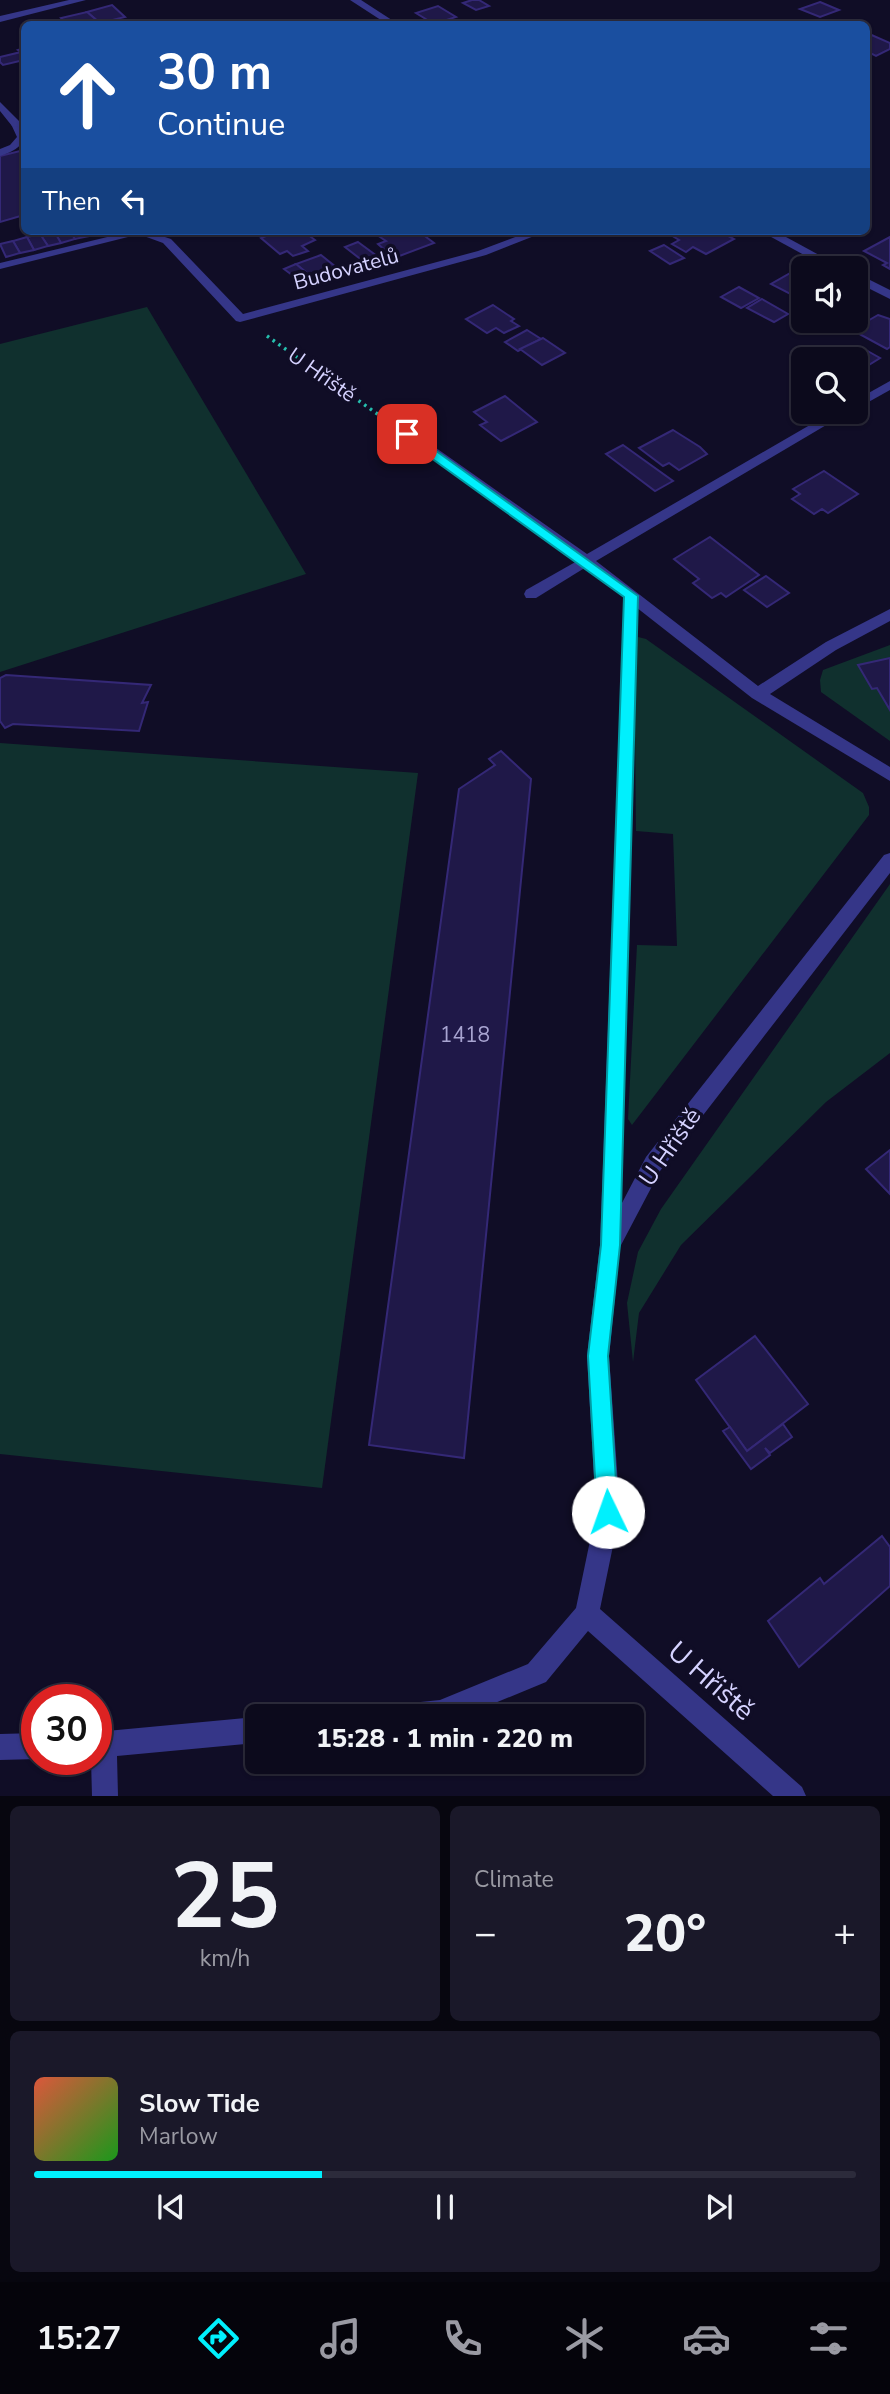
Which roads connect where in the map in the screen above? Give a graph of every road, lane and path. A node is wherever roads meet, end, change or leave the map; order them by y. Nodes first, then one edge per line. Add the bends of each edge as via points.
1 (81, 0) edge
2 (355, 0) edge
3 (0, 19) edge
4 (388, 21) edge
5 (0, 104) edge
6 (20, 125) edge
7 (21, 138) edge
8 (0, 153) edge
9 (125, 235) edge
10 (147, 235) edge
11 (530, 235) edge
12 (774, 235) edge
13 (814, 256) edge
14 (0, 266) edge
15 (868, 283) edge
16 (890, 295) edge
17 (240, 318) junction
18 (890, 385) edge
19 (868, 398) edge
20 (823, 424) edge
21 (407, 434) joint
22 (586, 561) junction
23 (531, 594) dead end
24 (631, 596) junction
25 (890, 614) edge
26 (758, 694) junction
27 (890, 775) edge
28 (890, 860) edge
29 (610, 1245) junction
30 (587, 1614) junction
31 (462, 1704) edge
32 (245, 1731) edge
33 (112, 1744) edge
34 (0, 1746) edge
35 (21, 1746) edge
36 (103, 1775) edge
37 (105, 1796) edge
38 (793, 1796) edge

1 - 3 street
2 - 4 street
5 - 6 street
7 - 8 street
9 - 14 street
10 - 17 street via 167,241
11 - 17 street, Budovatelů via 482,253
12 - 13 street
15 - 16 street
17 - 21 path, U Hřiště
18 - 19 street
20 - 22 street
21 - 22 street
22 - 23 street
22 - 24 street
24 - 26 street
24 - 29 street
25 - 26 street
26 - 27 street
28 - 29 street, U Hřiště via 653,1164
29 - 30 street, U Hřiště via 598,1356 608,1512
30 - 31 street, U Hřiště via 537,1673
30 - 38 street, U Hřiště
32 - 33 street
34 - 35 street
36 - 37 street

